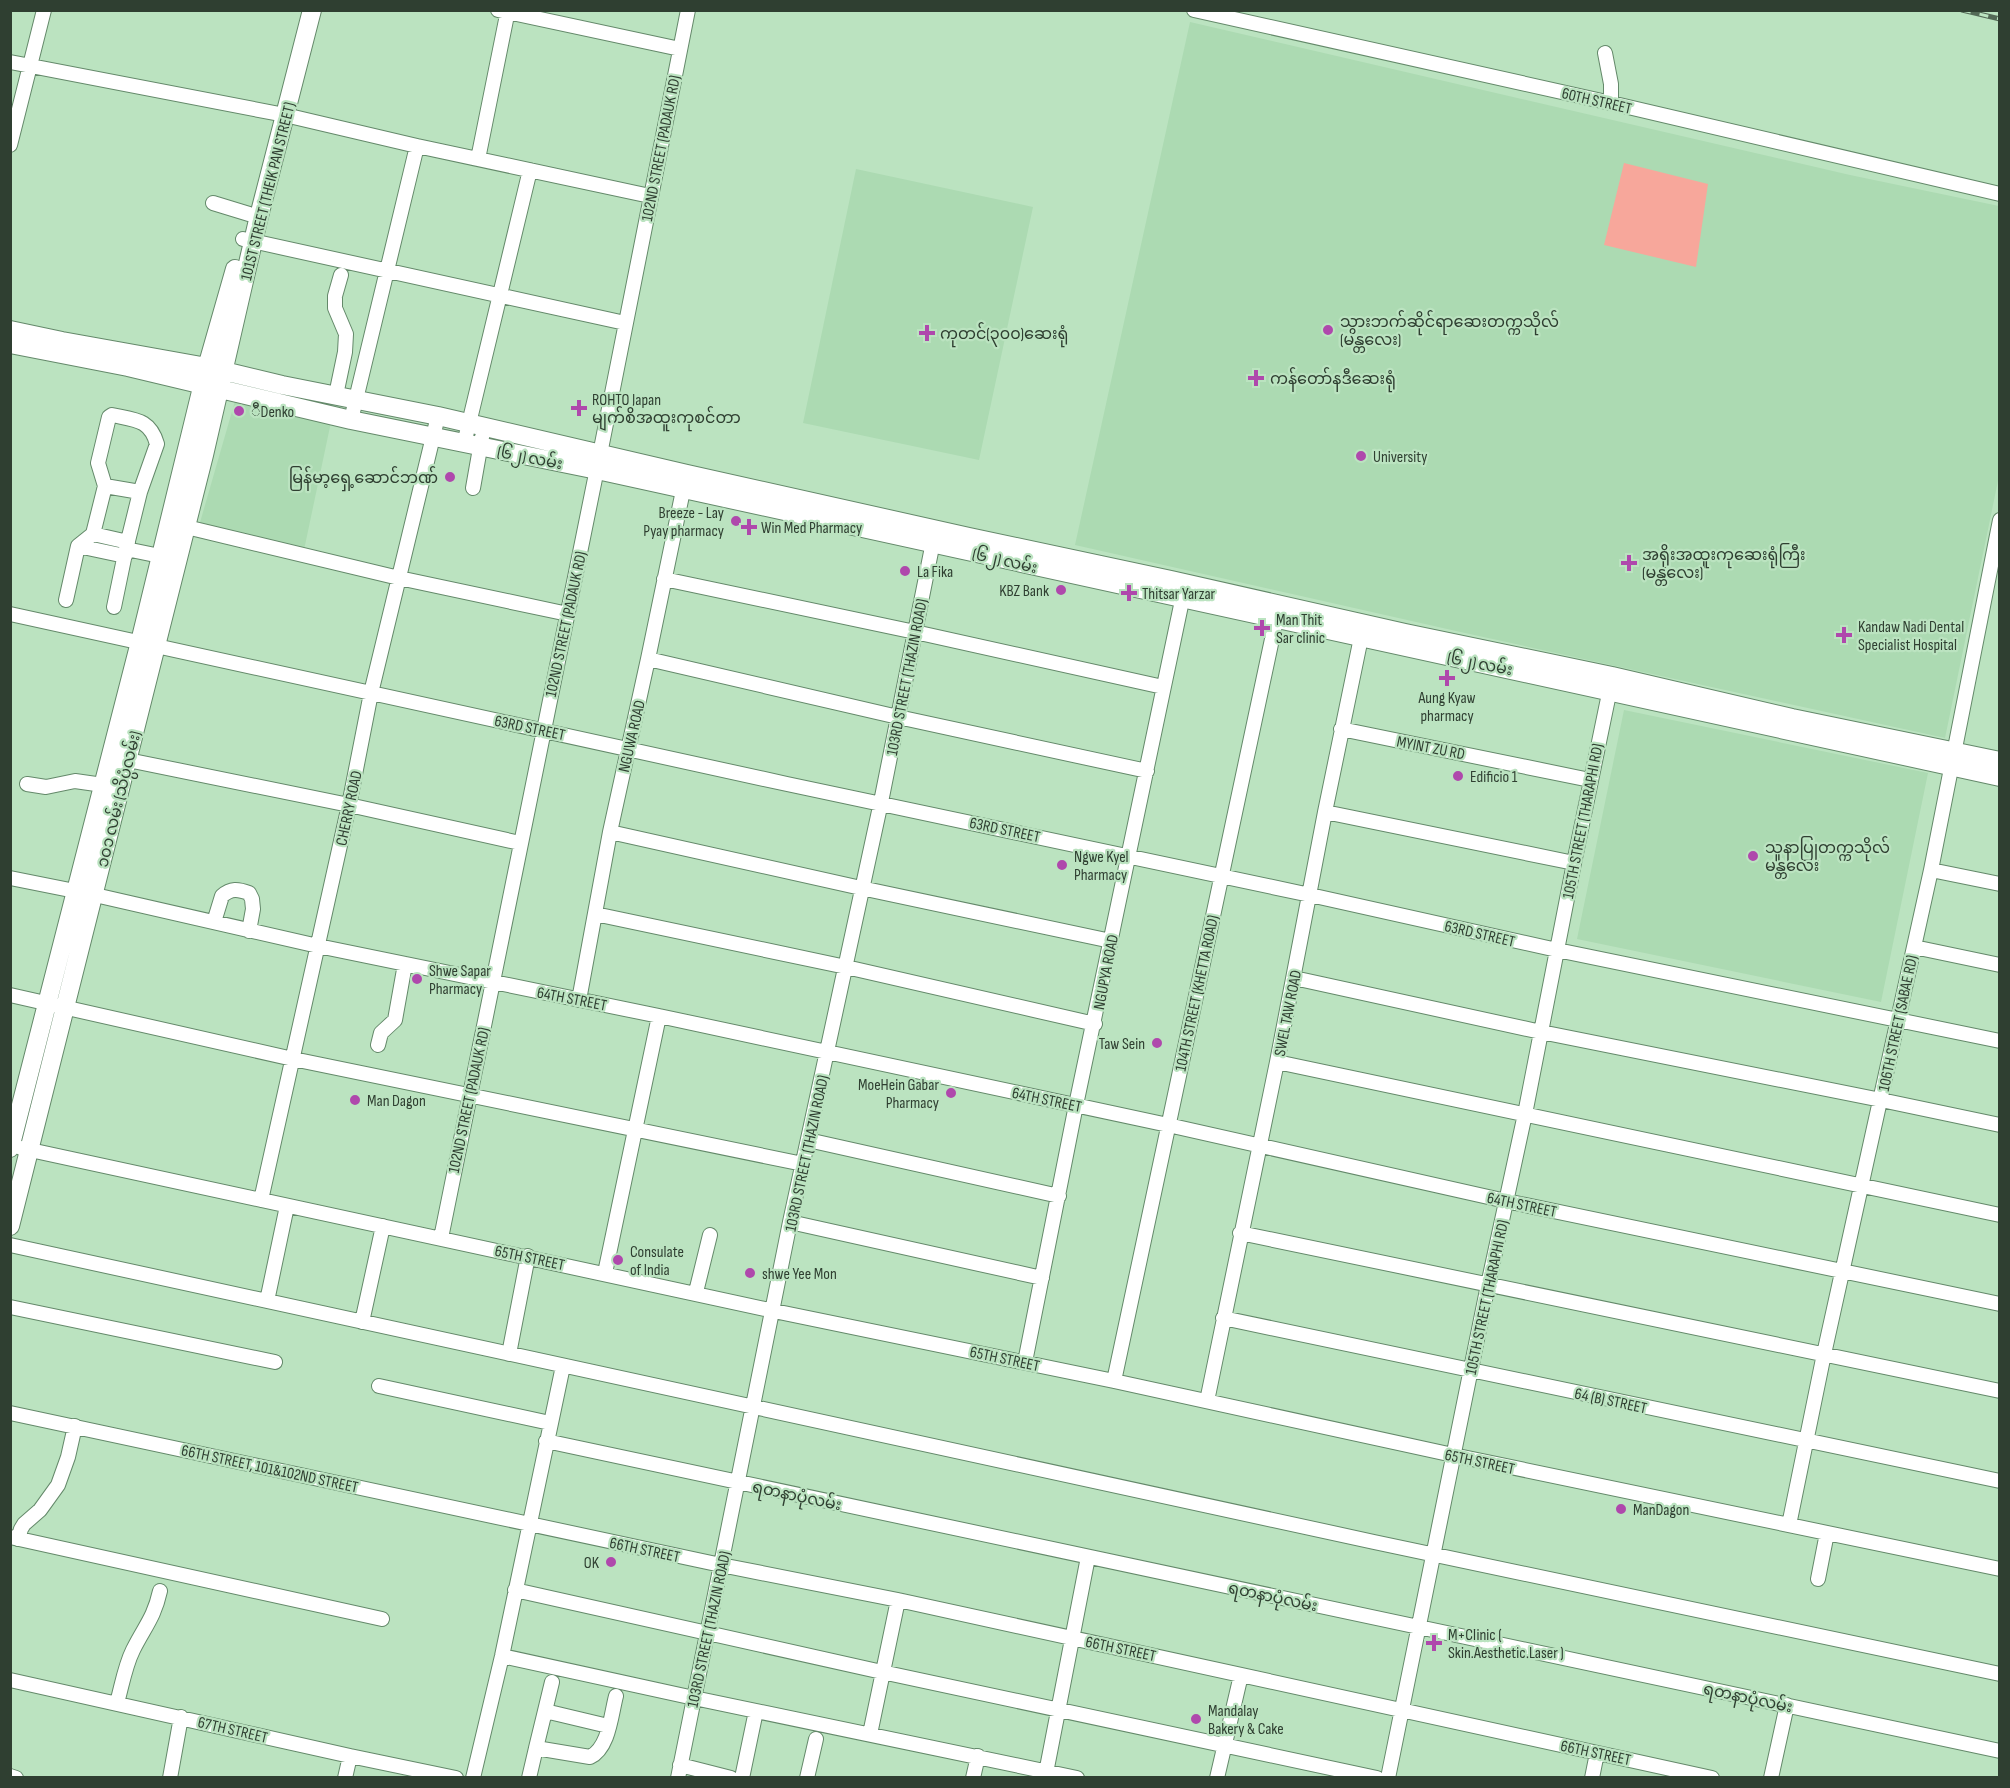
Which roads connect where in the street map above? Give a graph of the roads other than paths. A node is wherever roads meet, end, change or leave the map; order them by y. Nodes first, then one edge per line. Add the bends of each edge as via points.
1 (44, 10) edge
2 (302, 10) edge
3 (312, 10) edge
4 (688, 10) edge
5 (1194, 10) edge
6 (504, 11) edge
7 (680, 49) junction
8 (1605, 53) dead end
9 (10, 62) edge
10 (30, 65) junction
11 (1611, 103) junction
12 (280, 114) junction
13 (10, 145) edge
14 (417, 146) junction
15 (478, 159) junction
16 (530, 170) junction
17 (2000, 194) edge
18 (650, 195) junction
19 (213, 203) dead end
20 (249, 214) junction
21 (248, 240) junction
22 (386, 272) junction
23 (341, 275) dead end
24 (500, 297) junction
25 (625, 323) junction
26 (10, 330) edge
27 (10, 344) edge
28 (213, 378) junction
29 (336, 395) junction
30 (356, 399) junction
31 (438, 416) junction
32 (351, 420) junction
33 (476, 426) junction
34 (433, 437) junction
35 (473, 446) junction
36 (599, 462) junction
37 (685, 482) junction
38 (105, 486) junction
39 (473, 488) dead end
40 (140, 492) junction
41 (2000, 520) edge
42 (167, 523) junction
43 (186, 527) junction
44 (93, 534) junction
45 (935, 537) junction
46 (78, 546) junction
47 (126, 549) junction
48 (160, 556) junction
49 (399, 578) junction
50 (664, 579) junction
51 (1184, 591) junction
52 (66, 600) dead end
53 (114, 607) dead end
54 (1278, 612) junction
55 (10, 614) edge
56 (568, 614) junction
57 (1362, 631) junction
58 (915, 632) junction
59 (148, 644) junction
60 (648, 658) junction
61 (1611, 683) junction
62 (1163, 687) junction
63 (371, 693) junction
64 (898, 717) junction
65 (1341, 729) junction
66 (543, 730) junction
67 (628, 748) junction
68 (119, 758) junction
69 (1953, 759) junction
70 (2000, 761) edge
71 (1147, 771) junction
72 (2000, 777) edge
73 (1590, 780) junction
74 (27, 784) dead end
75 (103, 785) junction
76 (880, 802) junction
77 (349, 805) junction
78 (1325, 812) junction
79 (610, 832) junction
80 (520, 843) junction
81 (1128, 856) junction
82 (1574, 862) junction
83 (1931, 870) junction
84 (1221, 876) junction
85 (10, 878) edge
86 (2000, 884) edge
87 (861, 888) junction
88 (76, 891) junction
89 (95, 895) junction
90 (1310, 895) junction
91 (595, 914) junction
92 (214, 922) junction
93 (249, 930) junction
94 (1111, 942) junction
95 (318, 946) junction
96 (1914, 947) junction
97 (1557, 950) junction
98 (405, 964) junction
99 (2000, 965) edge
100 (846, 967) junction
101 (1294, 978) junction
102 (491, 982) junction
103 (10, 995) edge
104 (579, 1000) junction
105 (56, 1005) junction
106 (660, 1016) junction
107 (1898, 1021) junction
108 (1095, 1024) junction
109 (1541, 1032) junction
110 (2000, 1041) edge
111 (378, 1045) dead end
112 (827, 1052) junction
113 (293, 1059) junction
114 (1277, 1062) junction
115 (471, 1095) junction
116 (1881, 1100) junction
117 (1076, 1105) junction
118 (1525, 1114) junction
119 (1168, 1125) junction
120 (2000, 1125) edge
121 (635, 1129) junction
122 (808, 1140) junction
123 (11, 1146) edge
124 (1260, 1147) junction
125 (30, 1150) junction
126 (803, 1164) junction
127 (1861, 1187) junction
128 (1059, 1196) junction
129 (261, 1200) junction
130 (1506, 1201) junction
131 (287, 1206) junction
132 (2000, 1215) edge
133 (790, 1222) junction
134 (10, 1226) edge
135 (383, 1226) junction
136 (1240, 1233) junction
137 (710, 1234) dead end
138 (441, 1238) junction
139 (10, 1245) edge
140 (528, 1257) junction
141 (1843, 1270) junction
142 (605, 1273) junction
143 (1042, 1278) junction
144 (1488, 1285) junction
145 (696, 1292) junction
146 (267, 1301) junction
147 (2000, 1304) edge
148 (10, 1308) edge
149 (774, 1311) junction
150 (1223, 1318) junction
151 (362, 1322) junction
152 (508, 1354) junction
153 (1824, 1354) junction
154 (275, 1362) dead end
155 (1026, 1362) junction
156 (562, 1366) junction
157 (1470, 1371) junction
158 (1114, 1381) junction
159 (380, 1386) dead end
160 (2000, 1391) edge
161 (1207, 1401) junction
162 (753, 1408) junction
163 (10, 1413) edge
164 (550, 1423) junction
165 (75, 1426) junction
166 (1808, 1440) junction
167 (546, 1441) junction
168 (1454, 1455) junction
169 (2000, 1481) edge
170 (739, 1482) junction
171 (529, 1524) junction
172 (1789, 1525) junction
173 (1827, 1533) junction
174 (14, 1538) edge
175 (1433, 1555) junction
176 (1088, 1557) junction
177 (721, 1565) junction
178 (2000, 1569) edge
179 (1818, 1579) dead end
180 (515, 1590) junction
181 (160, 1591) dead end
182 (898, 1600) junction
183 (382, 1619) dead end
184 (1419, 1627) junction
185 (706, 1633) junction
186 (1072, 1638) junction
187 (502, 1656) junction
188 (882, 1672) junction
189 (1241, 1674) junction
190 (2000, 1674) edge
191 (10, 1680) edge
192 (552, 1682) dead end
193 (616, 1696) dead end
194 (694, 1698) junction
195 (117, 1703) junction
196 (1787, 1706) junction
197 (1058, 1710) junction
198 (1402, 1710) junction
199 (545, 1711) junction
200 (756, 1711) junction
201 (181, 1718) junction
202 (608, 1726) junction
203 (870, 1734) junction
204 (816, 1739) dead end
205 (1225, 1745) junction
206 (536, 1748) junction
207 (2000, 1751) edge
208 (1597, 1753) junction
209 (350, 1756) junction
210 (978, 1756) junction
211 (679, 1772) edge
212 (1045, 1774) edge
213 (10, 1776) edge
214 (16, 1778) edge
215 (170, 1778) edge
216 (345, 1778) edge
217 (456, 1778) edge
218 (473, 1778) edge
219 (530, 1778) edge
220 (731, 1778) edge
221 (742, 1778) edge
222 (807, 1778) edge
223 (973, 1778) edge
224 (1077, 1778) edge
225 (1217, 1778) edge
226 (1377, 1778) edge
227 (1388, 1778) edge
228 (1592, 1778) edge
229 (1712, 1778) edge
230 (1771, 1778) edge

1 - 10 street
2 - 12 main road, 101ST STREET (THEIK PAN STREET)
3 - 12 main road, 101ST STREET (THEIK PAN STREET)
4 - 7 street, 102ND STREET (PADAUK RD)
5 - 11 street, 60TH STREET
6 - 7 street
6 - 15 street
7 - 18 street, 102ND STREET (PADAUK RD)
8 - 11 street
9 - 10 street
10 - 12 street
10 - 13 street
11 - 17 street, 60TH STREET
12 - 14 street
12 - 20 main road, 101ST STREET (THEIK PAN STREET)
12 - 21 main road, 101ST STREET (THEIK PAN STREET)
14 - 15 street
14 - 22 street
15 - 16 street
16 - 18 street
16 - 24 street
18 - 25 street, 102ND STREET (PADAUK RD)
19 - 20 street
20 - 21 main road, 101ST STREET (THEIK PAN STREET)
21 - 22 street
21 - 28 main road, 101ST STREET (THEIK PAN STREET) via 223,315
22 - 24 street
22 - 30 street
23 - 29 street via 335,308 346,334
24 - 25 street
24 - 33 street
25 - 36 street, 102ND STREET (PADAUK RD)
26 - 28 main road, (၆၂) လမ်း
27 - 28 main road, (၆၂) လမ်း
28 - 29 main road, (၆၂) လမ်း
28 - 32 main road, (၆၂) လမ်း
28 - 42 main road, ၁၀၁ လမ်း (သိပ္ပံလမ်း)
28 - 43 main road, ၁၀၁ လမ်း (သိပ္ပံလမ်း)
29 - 30 main road, (၆၂) လမ်း
30 - 31 main road, (၆၂) လမ်း
30 - 32 street
31 - 33 main road, (၆၂) လမ်း
31 - 34 street, CHERRY ROAD
32 - 34 main road, (၆၂) လမ်း
33 - 35 street
33 - 36 main road, (၆၂) လမ်း
34 - 35 main road, (၆၂) လမ်း
34 - 49 street, CHERRY ROAD
35 - 36 main road, (၆၂) လမ်း
35 - 39 street
36 - 37 main road, (၆၂) လမ်း
36 - 56 street, 102ND STREET (PADAUK RD)
37 - 45 main road, (၆၂) လမ်း
37 - 50 street, NGUWA ROAD
38 - 40 street
38 - 40 street via 98,463 112,415 146,423 156,441
38 - 44 street
40 - 47 street
41 - 69 street, 106TH STREET (SABAE RD)
42 - 43 street
42 - 48 main road, ၁၀၁ လမ်း (သိပ္ပံလမ်း)
43 - 49 street
43 - 59 main road, ၁၀၁ လမ်း (သိပ္ပံလမ်း)
44 - 46 street
44 - 47 street
45 - 51 main road, (၆၂) လမ်း
45 - 58 street, 103RD STREET (THAZIN ROAD)
46 - 47 street
46 - 52 street
47 - 48 street
47 - 53 street
48 - 59 main road, ၁၀၁ လမ်း (သိပ္ပံလမ်း)
49 - 56 street
49 - 63 street, CHERRY ROAD
50 - 58 street
50 - 60 street, NGUWA ROAD
51 - 54 main road, (၆၂) လမ်း
51 - 62 street, NGUPYA ROAD
54 - 57 main road, (၆၂) လမ်း
54 - 84 street, 104TH STREET (KHETTA ROAD)
55 - 59 street, 63RD STREET
56 - 66 street, 102ND STREET (PADAUK RD)
57 - 61 main road, (၆၂) လမ်း via 1518,658
57 - 65 street, SWEL TAW ROAD
58 - 62 street
58 - 64 street, 103RD STREET (THAZIN ROAD)
59 - 63 street, 63RD STREET
59 - 68 main road, ၁၀၁ လမ်း (သိပ္ပံလမ်း)
60 - 64 street
60 - 67 street, NGUWA ROAD
61 - 69 main road, (၆၂) လမ်း via 1792,718
61 - 73 street, 105TH STREET (THARAPHI RD)
62 - 71 street, NGUPYA ROAD
63 - 66 street, 63RD STREET
63 - 77 street, CHERRY ROAD
64 - 71 street
64 - 76 street, 103RD STREET (THAZIN ROAD)
65 - 73 street, MYINT ZU RD
65 - 78 street, SWEL TAW ROAD
66 - 67 street, 63RD STREET
66 - 80 street, 102ND STREET (PADAUK RD)
67 - 76 street, 63RD STREET
67 - 79 street, NGUWA ROAD
68 - 75 main road, ၁၀၁ လမ်း (သိပ္ပံလမ်း)
68 - 77 street
68 - 89 main road, ၁၀၁ လမ်း (သိပ္ပံလမ်း)
69 - 70 main road, (၆၂) လမ်း
69 - 72 main road, (၆၂) လမ်း
69 - 83 street, 106TH STREET (SABAE RD)
71 - 81 street, NGUPYA ROAD
73 - 82 street, 105TH STREET (THARAPHI RD)
74 - 75 street via 46,787 75,781
75 - 88 main road, ၁၀၁ လမ်း (သိပ္ပံလမ်း)
76 - 81 street, 63RD STREET
76 - 87 street, 103RD STREET (THAZIN ROAD)
77 - 80 street
77 - 95 street, CHERRY ROAD
78 - 82 street
78 - 90 street, SWEL TAW ROAD
79 - 87 street
79 - 91 street, NGUWA ROAD
80 - 102 street, 102ND STREET (PADAUK RD)
81 - 84 street, 63RD STREET
81 - 94 street, NGUPYA ROAD
82 - 97 street, 105TH STREET (THARAPHI RD)
83 - 86 street
83 - 96 street, 106TH STREET (SABAE RD)
84 - 90 street, 63RD STREET
84 - 119 street, 104TH STREET (KHETTA ROAD)
85 - 88 street
87 - 94 street
87 - 100 street, 103RD STREET (THAZIN ROAD)
88 - 89 street, 64TH STREET
88 - 105 main road, ၁၀၁ လမ်း (သိပ္ပံလမ်း)
89 - 92 street, 64TH STREET
89 - 105 main road, ၁၀၁ လမ်း (သိပ္ပံလမ်း)
90 - 97 street, 63RD STREET
90 - 101 street, SWEL TAW ROAD
91 - 100 street
91 - 104 street, NGUWA ROAD
92 - 93 street, 64TH STREET
92 - 93 street via 222,896 238,890 249,893 252,899
93 - 95 street, 64TH STREET
94 - 108 street, NGUPYA ROAD
95 - 98 street, 64TH STREET
95 - 113 street, CHERRY ROAD
96 - 99 street
96 - 107 street, 106TH STREET (SABAE RD)
97 - 107 street, 63RD STREET
97 - 109 street, 105TH STREET (THARAPHI RD)
98 - 102 street, 64TH STREET
98 - 111 street via 395,1020 381,1033
100 - 108 street
100 - 112 street, 103RD STREET (THAZIN ROAD)
101 - 109 street
101 - 114 street, SWEL TAW ROAD
102 - 104 street, 64TH STREET
102 - 115 street, 102ND STREET (PADAUK RD)
103 - 105 street
104 - 106 street, 64TH STREET
105 - 113 street
105 - 123 main road, ၁၀၁ လမ်း (သိပ္ပံလမ်း)
105 - 125 main road, ၁၀၁ လမ်း (သိပ္ပံလမ်း)
106 - 112 street, 64TH STREET
106 - 121 street
107 - 110 street, 63RD STREET
107 - 116 street, 106TH STREET (SABAE RD)
108 - 117 street, NGUPYA ROAD
109 - 116 street
109 - 118 street, 105TH STREET (THARAPHI RD)
112 - 117 street, 64TH STREET
112 - 122 street, 103RD STREET (THAZIN ROAD)
113 - 115 street
113 - 129 street, CHERRY ROAD
114 - 118 street
114 - 124 street, SWEL TAW ROAD
115 - 121 street
115 - 138 street, 102ND STREET (PADAUK RD)
116 - 120 street
116 - 127 street, 106TH STREET (SABAE RD)
117 - 119 street, 64TH STREET
117 - 128 street, NGUPYA ROAD
118 - 127 street
118 - 130 street, 105TH STREET (THARAPHI RD)
119 - 124 street, 64TH STREET
119 - 158 street, 104TH STREET (KHETTA ROAD)
121 - 126 street
121 - 142 street
122 - 126 street, 103RD STREET (THAZIN ROAD)
122 - 128 street
123 - 125 street, 65TH STREET
124 - 130 street, 64TH STREET
124 - 136 street, SWEL TAW ROAD
125 - 129 street, 65TH STREET
125 - 134 main road, ၁၀၁ လမ်း (သိပ္ပံလမ်း)
126 - 133 street, 103RD STREET (THAZIN ROAD)
127 - 132 street
127 - 141 street, 106TH STREET (SABAE RD)
128 - 143 street, NGUPYA ROAD
129 - 131 street, 65TH STREET
130 - 141 street, 64TH STREET
130 - 144 street, 105TH STREET (THARAPHI RD)
131 - 135 street, 65TH STREET
131 - 146 street
133 - 143 street
133 - 149 street, 103RD STREET (THAZIN ROAD)
135 - 138 street, 65TH STREET
135 - 151 street
136 - 144 street
136 - 150 street, SWEL TAW ROAD
137 - 145 street
138 - 140 street, 65TH STREET
139 - 146 street
140 - 142 street, 65TH STREET
140 - 152 street
141 - 147 street, 64TH STREET
141 - 153 street, 106TH STREET (SABAE RD)
142 - 145 street, 65TH STREET
143 - 155 street, NGUPYA ROAD
144 - 153 street
144 - 157 street, 105TH STREET (THARAPHI RD)
145 - 149 street, 65TH STREET
146 - 151 street
148 - 154 street
149 - 155 street, 65TH STREET
149 - 162 street, 103RD STREET (THAZIN ROAD)
150 - 157 street, 64 (B) STREET
150 - 161 street, SWEL TAW ROAD
151 - 152 street
152 - 156 street
153 - 160 street
153 - 166 street, 106TH STREET (SABAE RD)
155 - 158 street, 65TH STREET
156 - 162 street
156 - 164 street
157 - 166 street, 64 (B) STREET
157 - 168 street, 105TH STREET (THARAPHI RD)
158 - 161 street, 65TH STREET
159 - 164 street
161 - 168 street, 65TH STREET
162 - 170 street, 103RD STREET (THAZIN ROAD)
162 - 175 street
163 - 165 street, 66TH STREET, 101&102ND STREET
164 - 167 street
165 - 171 street, 66TH STREET, 101&102ND STREET
165 - 174 street via 58,1485
166 - 169 street, 64 (B) STREET
166 - 172 street, 106TH STREET (SABAE RD)
167 - 170 street, ရတနာပုံလမ်း
167 - 171 street
168 - 172 street, 65TH STREET
168 - 175 street, 105TH STREET (THARAPHI RD)
170 - 176 street, ရတနာပုံလမ်း
170 - 177 street, 103RD STREET (THAZIN ROAD)
171 - 177 street, 66TH STREET
171 - 180 street
172 - 173 street, 65TH STREET
173 - 178 street, 65TH STREET
173 - 179 street
174 - 183 street
175 - 184 street, 105TH STREET (THARAPHI RD)
175 - 190 street
176 - 184 street, ရတနာပုံလမ်း
176 - 186 street
177 - 182 street, 66TH STREET
177 - 185 street, 103RD STREET (THAZIN ROAD)
180 - 185 street
180 - 187 street
181 - 195 street via 153,1617 125,1669
182 - 186 street, 66TH STREET
182 - 188 street
184 - 196 street, ရတနာပုံလမ်း
184 - 198 street, 105TH STREET (THARAPHI RD)
185 - 188 street
185 - 194 street, 103RD STREET (THAZIN ROAD)
186 - 189 street, 66TH STREET
186 - 197 street
187 - 194 street
187 - 218 street
188 - 197 street
188 - 203 street
189 - 198 street, 66TH STREET
189 - 205 street
191 - 195 street, 67TH STREET
192 - 199 street
193 - 202 street
194 - 200 street
194 - 211 street, 103RD STREET (THAZIN ROAD)
195 - 201 street, 67TH STREET
196 - 207 street, ရတနာပုံလမ်း
196 - 230 street
197 - 205 street
197 - 212 street
198 - 208 street, 66TH STREET
198 - 227 street, 105TH STREET (THARAPHI RD)
199 - 202 street
199 - 206 street
200 - 203 street
200 - 221 street
201 - 209 street, 67TH STREET
201 - 215 street
202 - 206 street via 600,1750 590,1757
203 - 210 street
204 - 222 street
205 - 225 street
205 - 226 street
206 - 219 street
208 - 228 street
208 - 229 street, 66TH STREET
209 - 216 street
209 - 217 street, 67TH STREET
210 - 212 street
210 - 223 street
211 - 220 street
212 - 224 street
213 - 214 street

